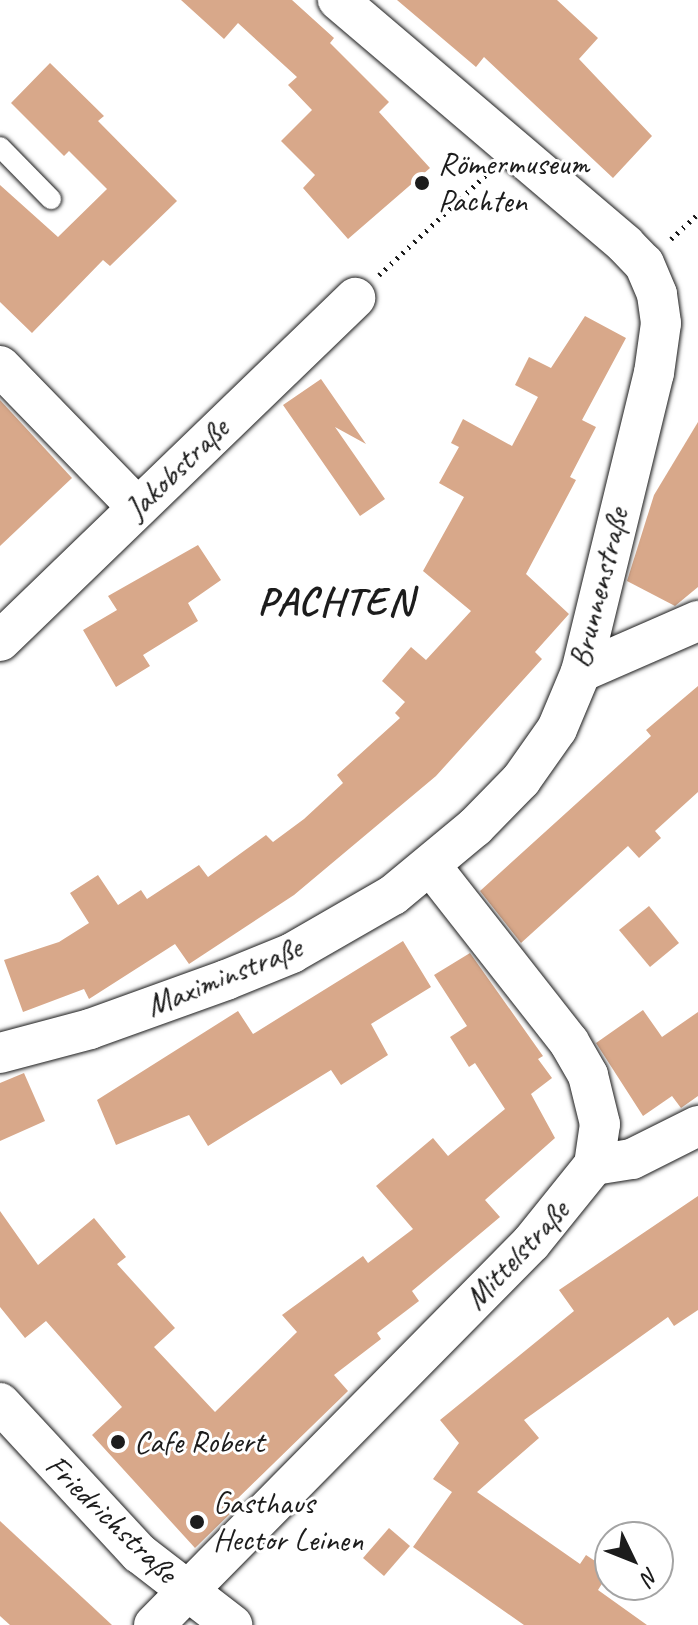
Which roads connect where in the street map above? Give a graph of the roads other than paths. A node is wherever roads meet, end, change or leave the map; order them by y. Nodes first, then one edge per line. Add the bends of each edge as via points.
1 (338, 0) edge
2 (0, 147) edge
3 (51, 199) dead end
4 (355, 298) road end
5 (0, 366) edge
6 (137, 507) junction
7 (698, 621) edge
8 (0, 641) edge
9 (581, 672) junction
10 (431, 866) junction
11 (0, 1053) edge
12 (698, 1126) edge
13 (594, 1165) junction
14 (0, 1403) edge
15 (186, 1592) junction
16 (154, 1625) edge
17 (232, 1625) edge

1 - 9 street, Brunnenstraße via 644,264 657,294 661,323 654,373
2 - 3 lane
4 - 6 street, Jakobstraße
5 - 6 street
6 - 8 street, Jakobstraße
7 - 9 street
9 - 10 street, Brunnenstraße via 557,729 521,780
10 - 11 street, Maximinstraße via 393,895 292,953 90,1029
10 - 13 street via 569,1042 588,1075 600,1124
12 - 13 street via 632,1159
13 - 15 street, Mittelstraße via 531,1243
14 - 15 street, Friedrichstraße via 94,1510
15 - 16 street, Mittelstraße
15 - 17 street, Friedrichstraße

